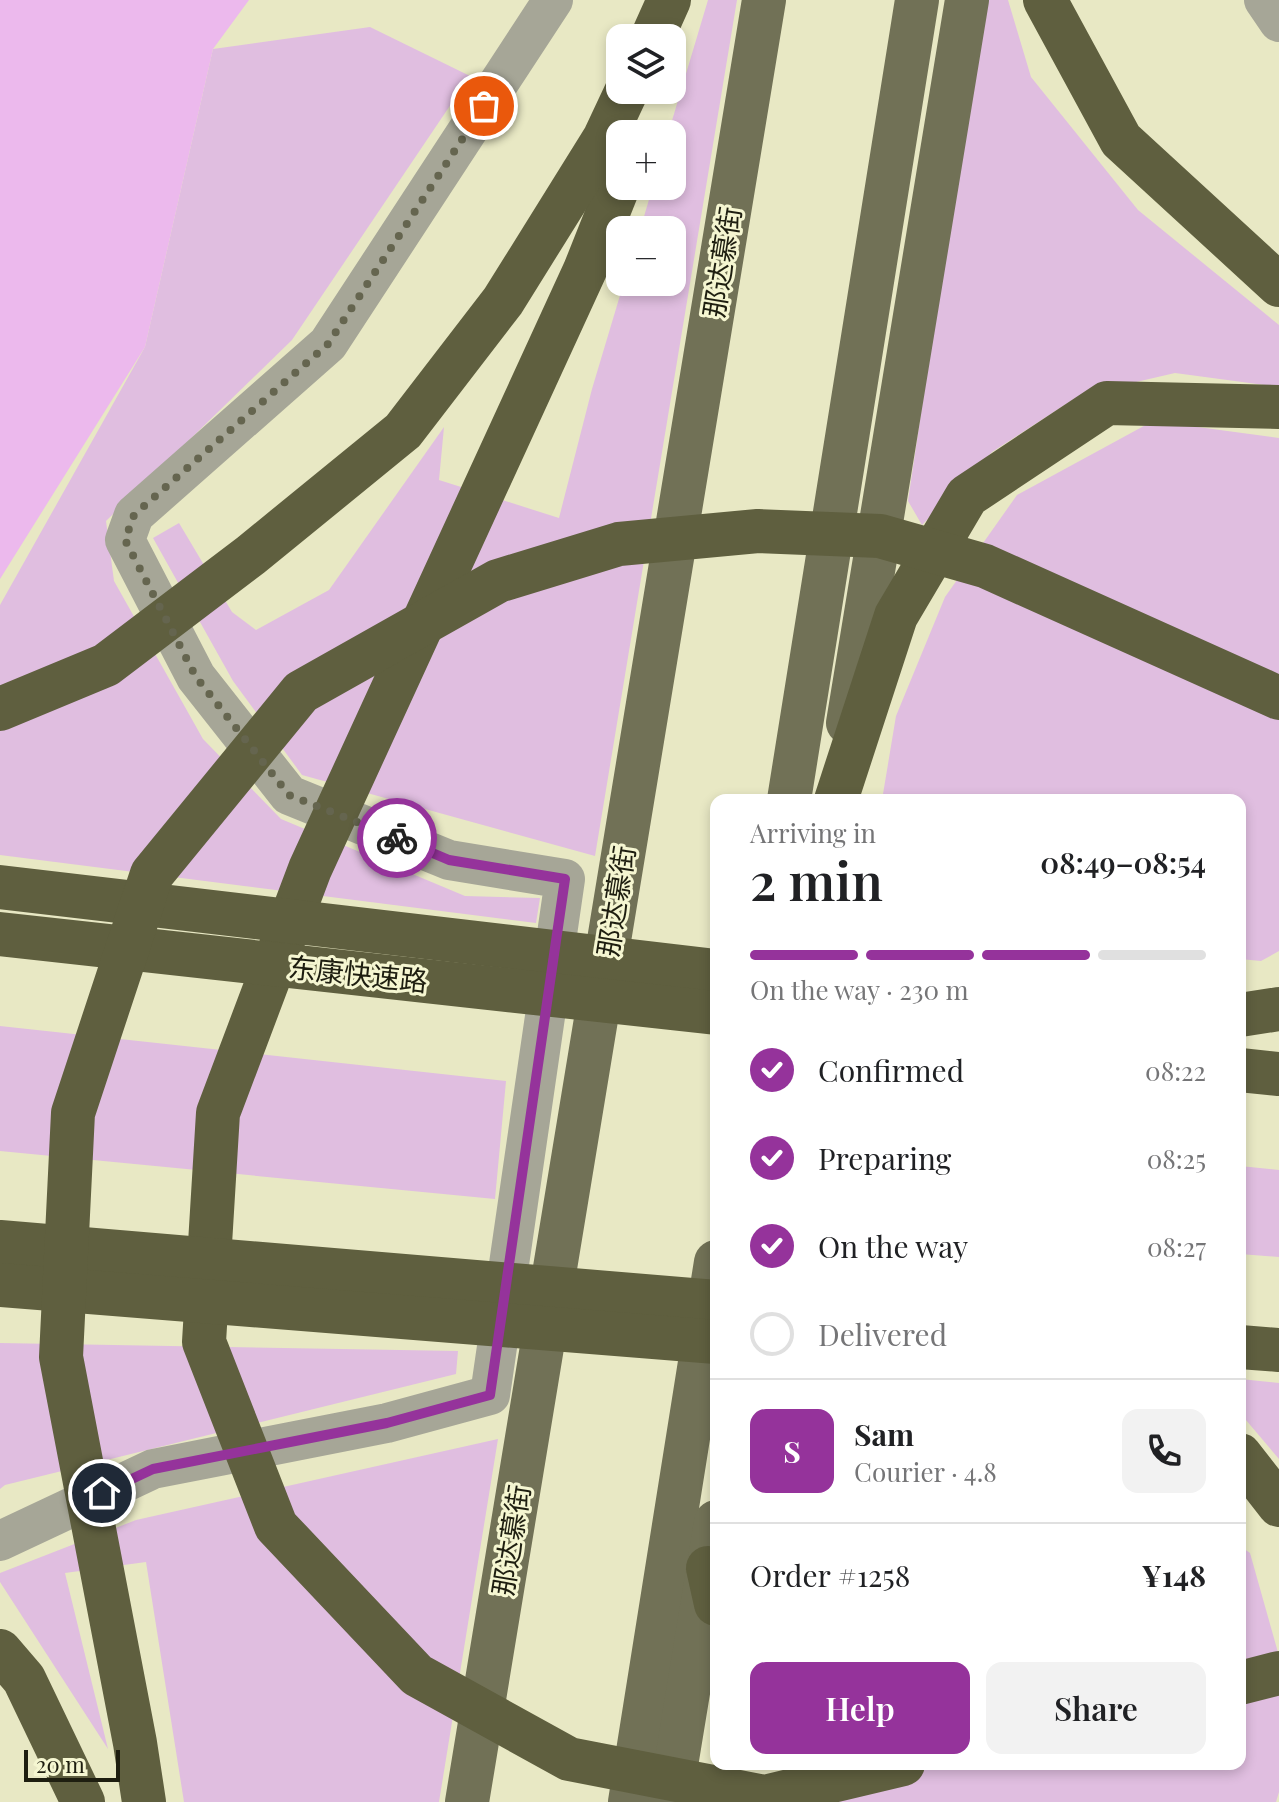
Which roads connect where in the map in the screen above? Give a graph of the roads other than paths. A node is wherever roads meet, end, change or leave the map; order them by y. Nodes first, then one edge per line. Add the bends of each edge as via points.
1 (553, 0) edge
2 (669, 0) edge
3 (682, 0) edge
4 (764, 0) edge
5 (917, 0) edge
6 (967, 0) edge
7 (1045, 0) edge
8 (1264, 0) edge
9 (1279, 22) edge
10 (658, 24) edge
11 (674, 24) edge
12 (620, 104) edge
13 (613, 200) edge
14 (1279, 285) edge
15 (1279, 407) edge
16 (1279, 698) edge
17 (0, 709) edge
18 (790, 794) edge
19 (836, 794) edge
20 (837, 794) edge
21 (0, 887) edge
22 (0, 934) edge
23 (710, 970) edge
24 (1279, 1009) edge
25 (710, 1012) edge
26 (1246, 1014) edge
27 (1246, 1071) edge
28 (1279, 1074) edge
29 (0, 1242) edge
30 (0, 1285) edge
31 (710, 1300) edge
32 (488, 1302) junction
33 (710, 1302) edge
34 (710, 1341) edge
35 (1246, 1347) edge
36 (1279, 1350) edge
37 (1246, 1463) edge
38 (1279, 1505) edge
39 (0, 1541) edge
40 (710, 1596) edge
41 (0, 1651) edge
42 (1279, 1673) edge
43 (1246, 1681) edge
44 (756, 1770) edge
45 (878, 1770) edge
46 (83, 1802) edge
47 (144, 1802) edge
48 (467, 1802) edge
49 (630, 1802) edge
50 (670, 1802) edge
51 (768, 1802) edge

1 - 39 street via 328,344 134,515 125,540 196,677 289,795 449,860 565,879 490,1395 387,1423 153,1469
2 - 10 highway
3 - 11 highway
4 - 48 main road, 那达慕街
5 - 18 main road
6 - 19 main road
7 - 14 highway via 1121,140
8 - 9 street
12 - 17 highway via 503,301 403,431 106,665
13 - 45 highway via 310,869 218,1113 204,1342 276,1526 417,1675 569,1759 765,1797
15 - 20 highway via 1107,403 967,496 896,616
16 - 47 highway via 985,566 880,536 758,531 619,544 498,581 301,692 152,874 73,1113 61,1357
21 - 23 highway
22 - 25 highway, 东康快速路
24 - 26 highway
27 - 28 highway
29 - 32 highway
30 - 32 highway
31 - 49 main road
32 - 33 highway
32 - 34 highway
35 - 36 highway
37 - 38 highway
40 - 50 main road
41 - 46 highway via 24,1679
42 - 43 highway
44 - 51 highway

